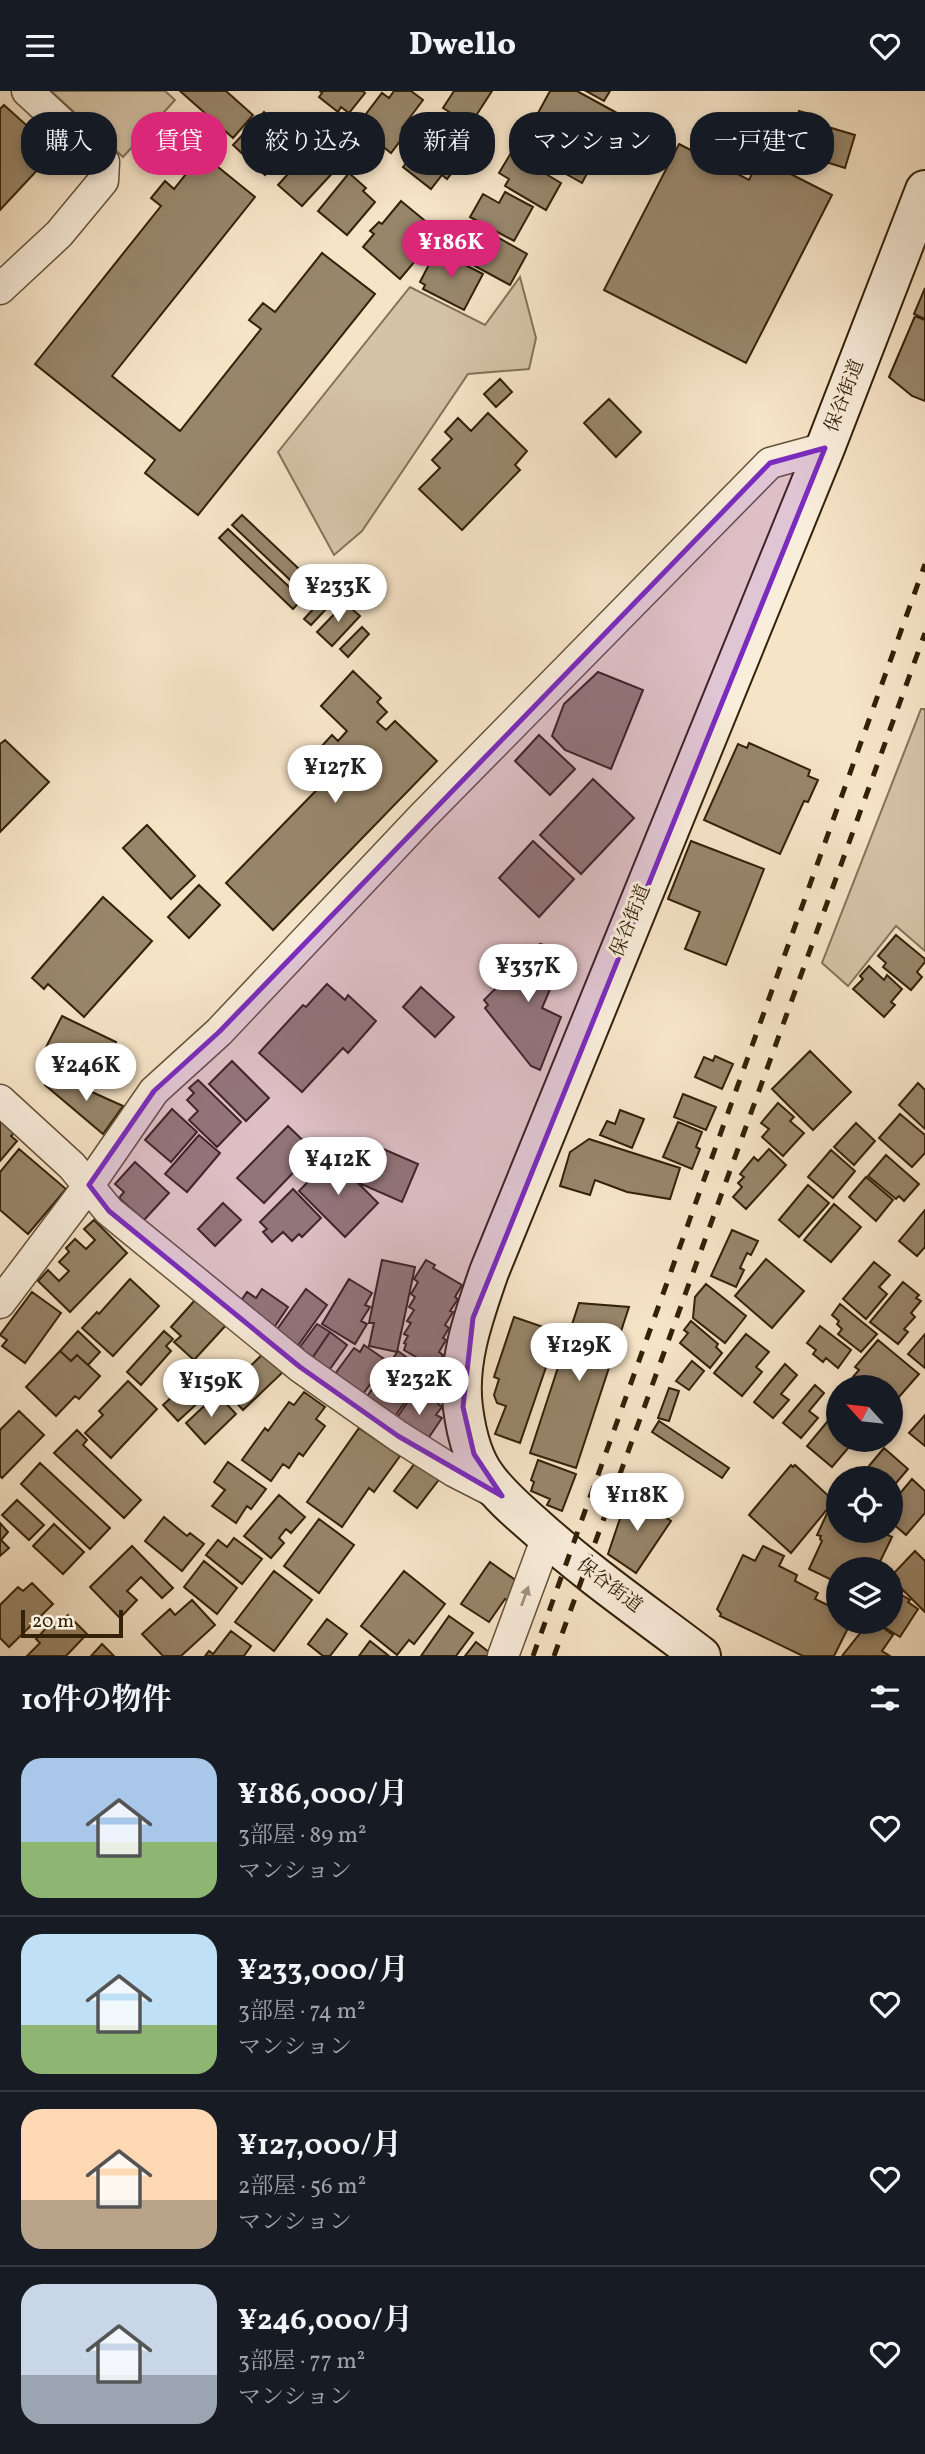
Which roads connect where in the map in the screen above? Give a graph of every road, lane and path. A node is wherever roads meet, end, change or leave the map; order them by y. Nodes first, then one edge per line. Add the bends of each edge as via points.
1 (27, 91) edge
2 (925, 190) edge
3 (0, 289) edge
4 (825, 448) junction
5 (0, 1100) edge
6 (89, 1185) junction
7 (0, 1303) edge
8 (502, 1496) junction
9 (547, 1537) junction
10 (503, 1656) edge
11 (701, 1656) edge

1 - 3 street via 104,162 103,181 59,234
2 - 4 main road, 保谷街道
4 - 6 street via 770,464 422,817 219,1032 154,1091
4 - 8 main road, 保谷街道 via 473,1318 465,1352 463,1407 474,1454
5 - 6 street
6 - 7 street
6 - 8 street via 109,1211 300,1367 432,1458
8 - 9 main road, 保谷街道
10 -> 9 street
9 - 11 main road, 保谷街道

